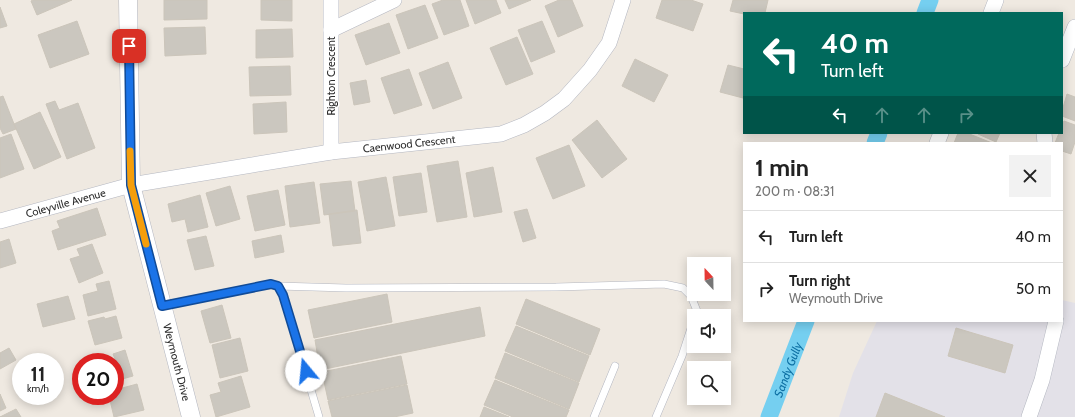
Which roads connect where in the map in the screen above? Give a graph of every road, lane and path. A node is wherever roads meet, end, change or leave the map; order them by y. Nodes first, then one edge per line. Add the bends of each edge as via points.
1 (128, 0) edge
2 (331, 0) edge
3 (394, 0) edge
4 (623, 0) edge
5 (996, 0) edge
6 (991, 12) edge
7 (1075, 21) edge
8 (1063, 25) edge
9 (1075, 27) edge
10 (331, 30) junction
11 (1063, 57) edge
12 (331, 152) junction
13 (131, 185) junction
14 (0, 220) edge
15 (278, 286) junction
16 (162, 306) junction
17 (696, 309) edge
18 (1056, 322) edge
19 (687, 341) edge
20 (615, 366) dead end
21 (191, 417) edge
22 (319, 417) edge
23 (594, 417) edge
24 (656, 417) edge
25 (1029, 417) edge

1 - 13 street, Weymouth Drive
2 - 10 street, Righton Crescent
3 - 10 street
4 - 12 street, Caenwood Crescent via 609,43 590,70 564,99 524,125 501,134
5 - 6 street
7 - 8 street
9 - 11 street
10 - 12 street, Righton Crescent
12 - 13 street, Caenwood Crescent
13 - 14 street, Coleyville Avenue
13 - 16 street, Weymouth Drive
15 - 16 lane via 271,284
15 - 17 lane via 556,287 664,284 683,288 691,296
15 - 22 lane via 283,295
16 - 21 street, Weymouth Drive
18 - 25 street via 1042,380
19 - 24 lane
20 - 23 lane

